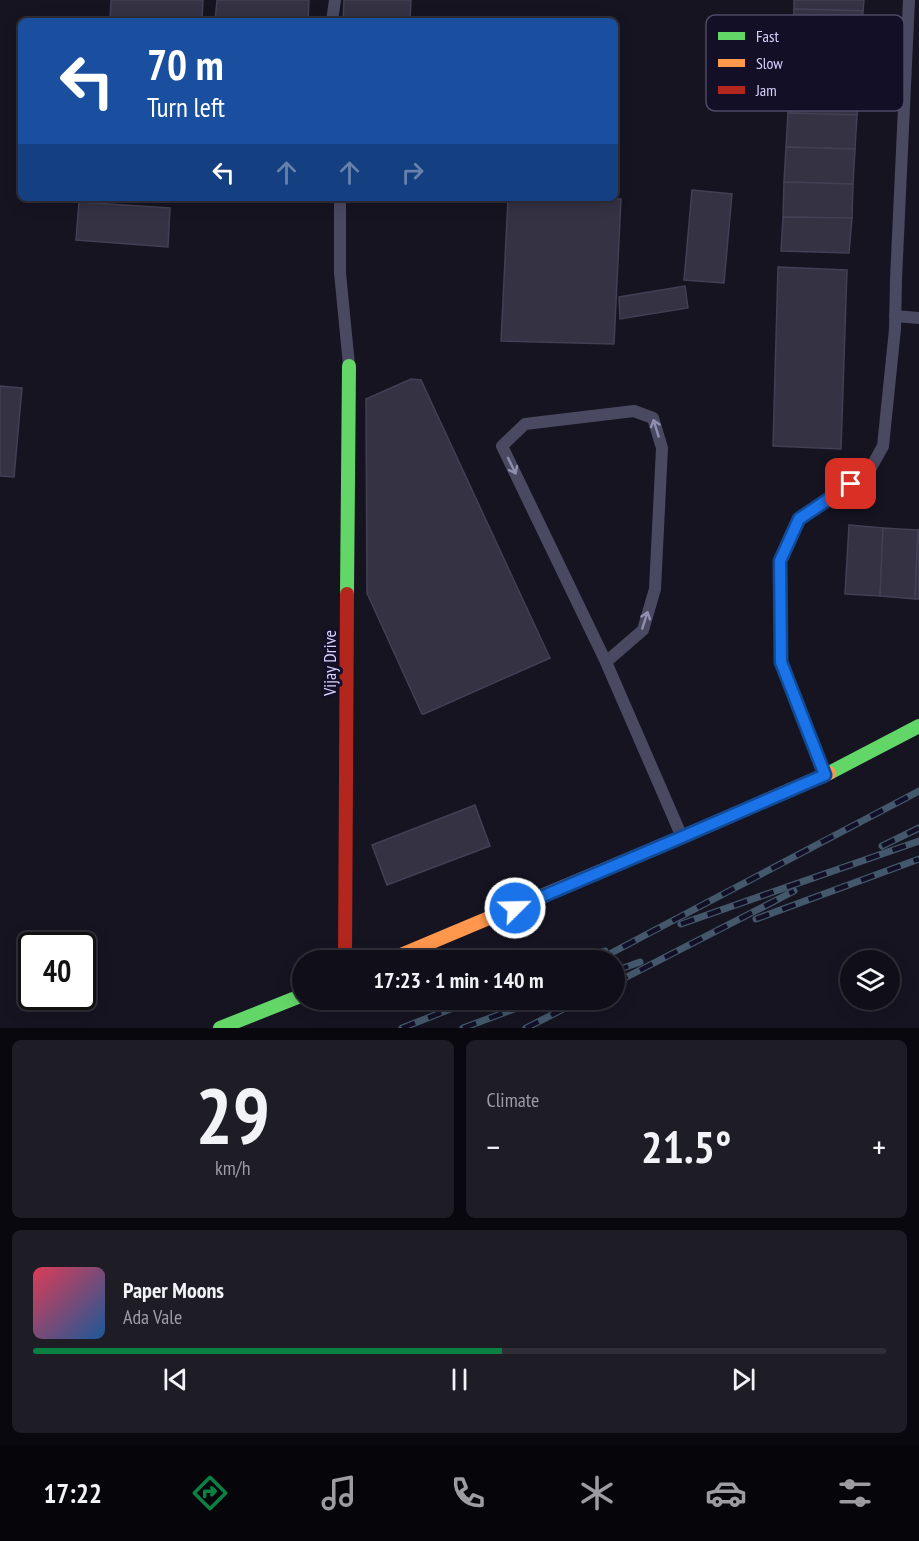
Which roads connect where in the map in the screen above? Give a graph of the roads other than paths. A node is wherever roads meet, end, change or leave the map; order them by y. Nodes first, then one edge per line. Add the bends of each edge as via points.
1 (334, 0) edge
2 (909, 0) edge
3 (332, 18) edge
4 (340, 201) edge
5 (895, 316) junction
6 (919, 318) edge
7 (349, 366) joint
8 (606, 662) junction
9 (919, 726) edge
10 (825, 775) junction
11 (682, 837) junction
12 (345, 950) edge
13 (413, 950) edge
14 (292, 999) edge
15 (220, 1028) edge

1 - 3 lane
2 - 5 lane
4 - 7 lane via 340,273
5 - 6 lane
5 - 10 lane via 883,446 868,473 799,519 780,561 781,662
7 - 12 street, Vijay Drive
8 -> 8 lane via 643,630 655,589 662,448 653,418 634,411 525,424 502,446
8 - 11 lane
9 - 10 street
10 - 11 street
11 - 13 street
14 - 15 street

